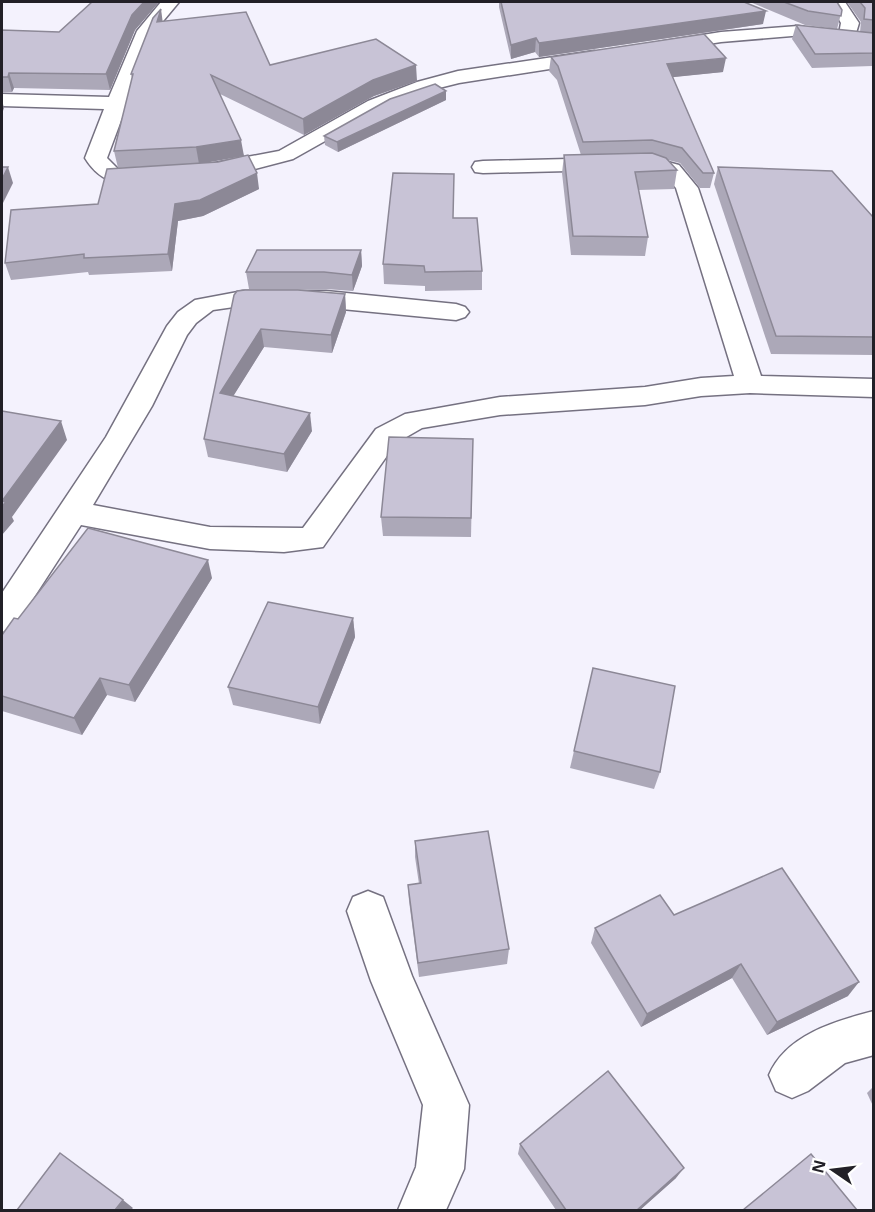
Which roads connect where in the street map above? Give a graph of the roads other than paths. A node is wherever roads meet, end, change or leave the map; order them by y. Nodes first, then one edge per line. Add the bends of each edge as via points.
1 (170, 2) edge
2 (837, 2) edge
3 (760, 15) edge
4 (798, 31) junction
5 (642, 49) edge
6 (608, 54) edge
7 (2, 100) edge
8 (116, 103) junction
9 (483, 166) dead end
10 (190, 172) edge
11 (169, 174) edge
12 (456, 312) dead end
13 (750, 384) junction
14 (873, 388) edge
15 (75, 513) junction
16 (2, 619) edge
17 (368, 911) dead end
18 (873, 1033) edge
19 (792, 1075) dead end
20 (422, 1210) edge

1 - 8 street via 146,31
2 - 4 street via 856,40
3 - 4 street
4 - 5 street
6 - 10 street via 424,86 375,105 285,154 247,165
7 - 8 street
8 - 11 street via 96,158 103,171 113,177
9 - 13 street via 649,163 677,172 687,188
12 - 15 street via 297,296 232,300 207,304 190,312
13 - 14 street
13 - 15 street via 500,406 416,420 386,436 312,539 210,538
15 - 16 street
17 - 20 street via 392,981 446,1105 440,1169
18 - 19 street via 834,1044

